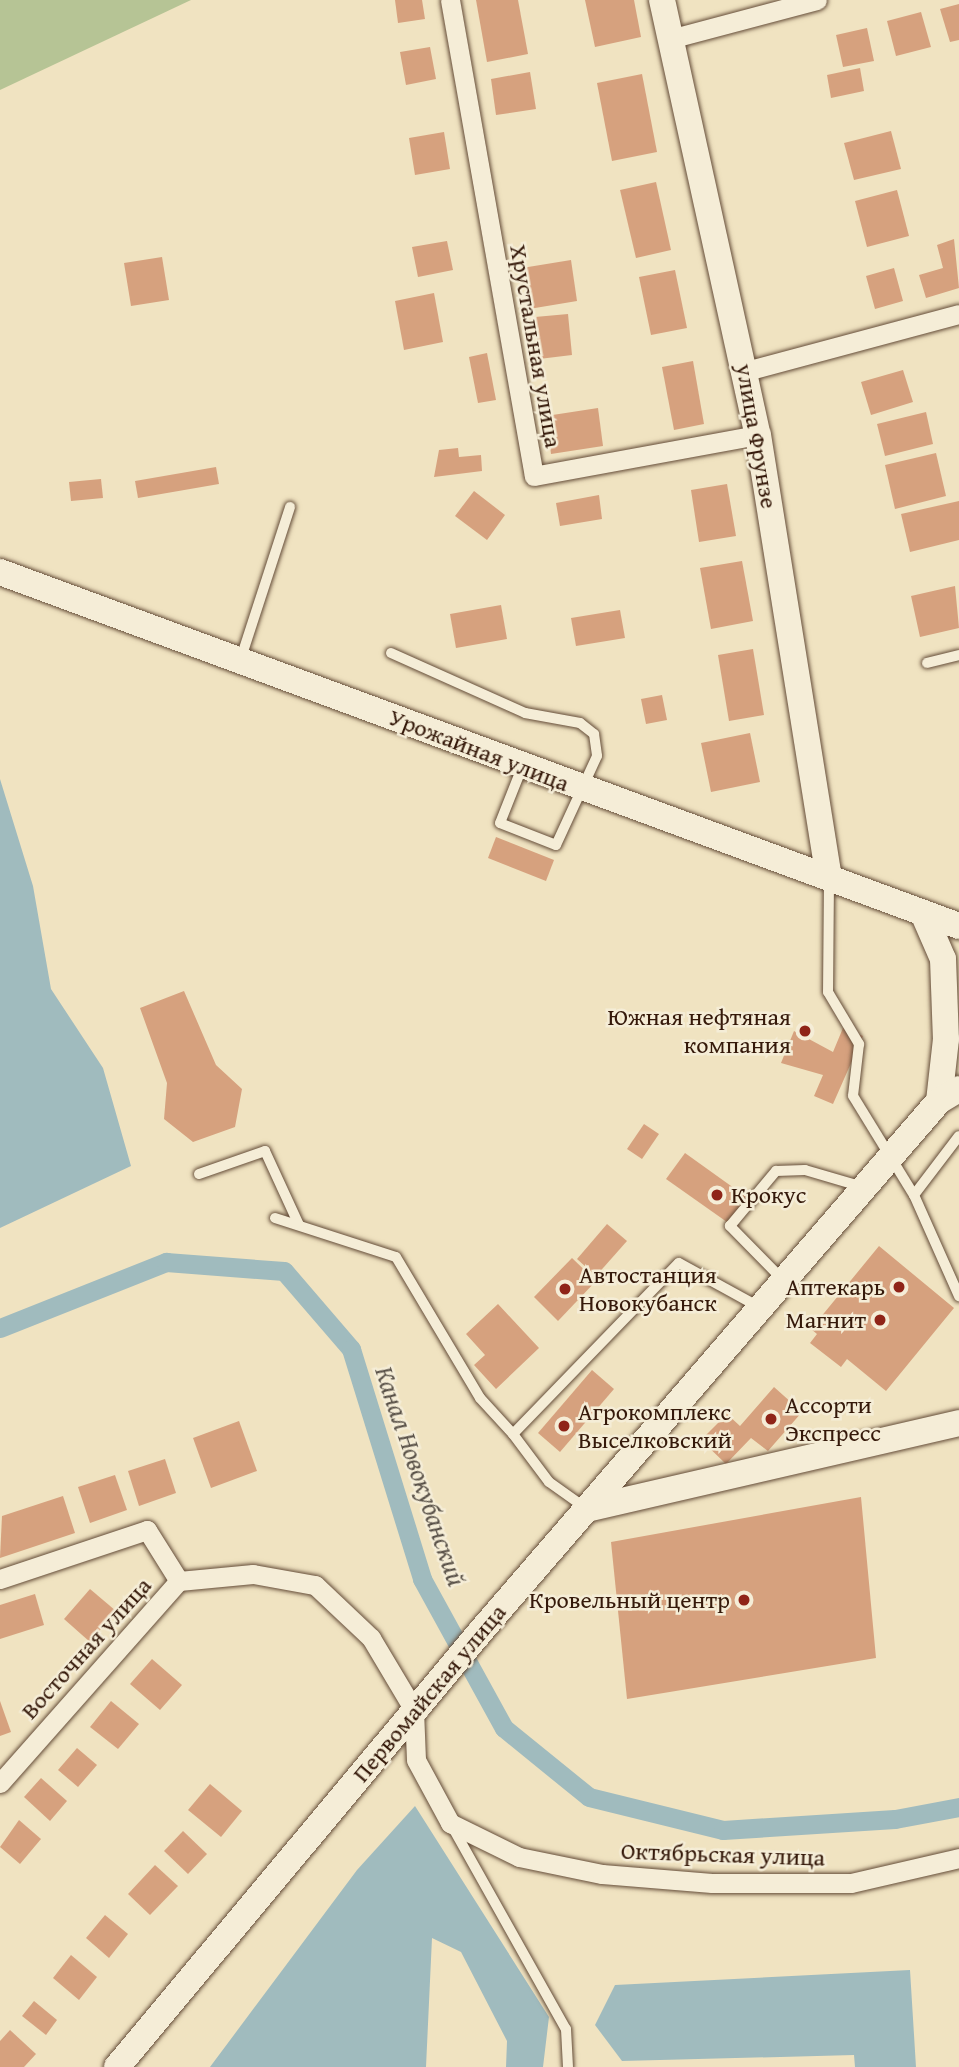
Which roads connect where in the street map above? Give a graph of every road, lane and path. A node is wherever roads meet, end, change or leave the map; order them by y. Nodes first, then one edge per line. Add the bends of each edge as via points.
1 (450, 0) edge
2 (662, 0) edge
3 (817, 0) edge
4 (670, 39) junction
5 (959, 314) edge
6 (746, 371) junction
7 (758, 435) junction
8 (290, 508) dead end
9 (0, 572) edge
10 (391, 653) dead end
11 (959, 655) edge
12 (240, 661) junction
13 (926, 663) dead end
14 (523, 765) junction
15 (581, 790) junction
16 (829, 876) junction
17 (923, 913) junction
18 (959, 926) edge
19 (949, 1095) edge
20 (959, 1136) edge
21 (892, 1158) junction
22 (199, 1174) dead end
23 (867, 1188) junction
24 (914, 1195) junction
25 (275, 1218) dead end
26 (299, 1225) junction
27 (785, 1283) junction
28 (959, 1296) edge
29 (763, 1309) junction
30 (958, 1418) edge
31 (513, 1434) junction
32 (587, 1509) junction
33 (0, 1579) edge
34 (179, 1581) junction
35 (414, 1710) junction
36 (0, 1783) edge
37 (450, 1822) junction
38 (959, 1858) edge
39 (117, 2067) edge
40 (568, 2067) edge

1 - 7 street, Хрустальная улица via 534,476
2 - 4 main road, улица Фрунзе
3 - 4 street
4 - 6 main road, улица Фрунзе
5 - 6 street
6 - 7 main road, улица Фрунзе
7 - 16 main road, улица Фрунзе
8 - 12 lane
9 - 12 main road, Урожайная улица
10 - 15 lane via 524,713 580,723 594,734 597,756
11 - 13 lane
12 - 14 main road, Урожайная улица
14 - 15 main road, Урожайная улица
14 - 15 lane via 500,823 556,845
15 - 16 main road, Урожайная улица
16 - 17 main road, Урожайная улица
16 - 21 lane via 828,992 859,1044 853,1096
17 - 18 main road, Урожайная улица
17 - 19 main road, Первомайская улица via 943,959
19 - 21 main road, Первомайская улица
20 - 24 lane
21 - 23 main road, Первомайская улица
21 - 24 lane
22 - 26 lane via 265,1151
23 - 27 main road, Первомайская улица
23 - 27 lane via 805,1170 776,1171 730,1226
24 - 28 lane
25 - 26 lane
26 - 31 lane via 396,1256 480,1398
27 - 29 main road, Первомайская улица
29 - 31 lane via 679,1263
29 - 32 main road, Первомайская улица
30 - 32 main road
31 - 32 lane via 549,1482
32 - 35 main road, Первомайская улица
33 - 34 street via 147,1530
34 - 35 street, Восточная улица via 253,1574 315,1585 371,1638
34 - 36 street, Восточная улица
35 - 37 street via 416,1760
35 - 39 main road, Первомайская улица
37 - 38 street, Октябрьская улица via 519,1857 602,1874 712,1883 851,1883
37 - 40 lane via 566,2029

